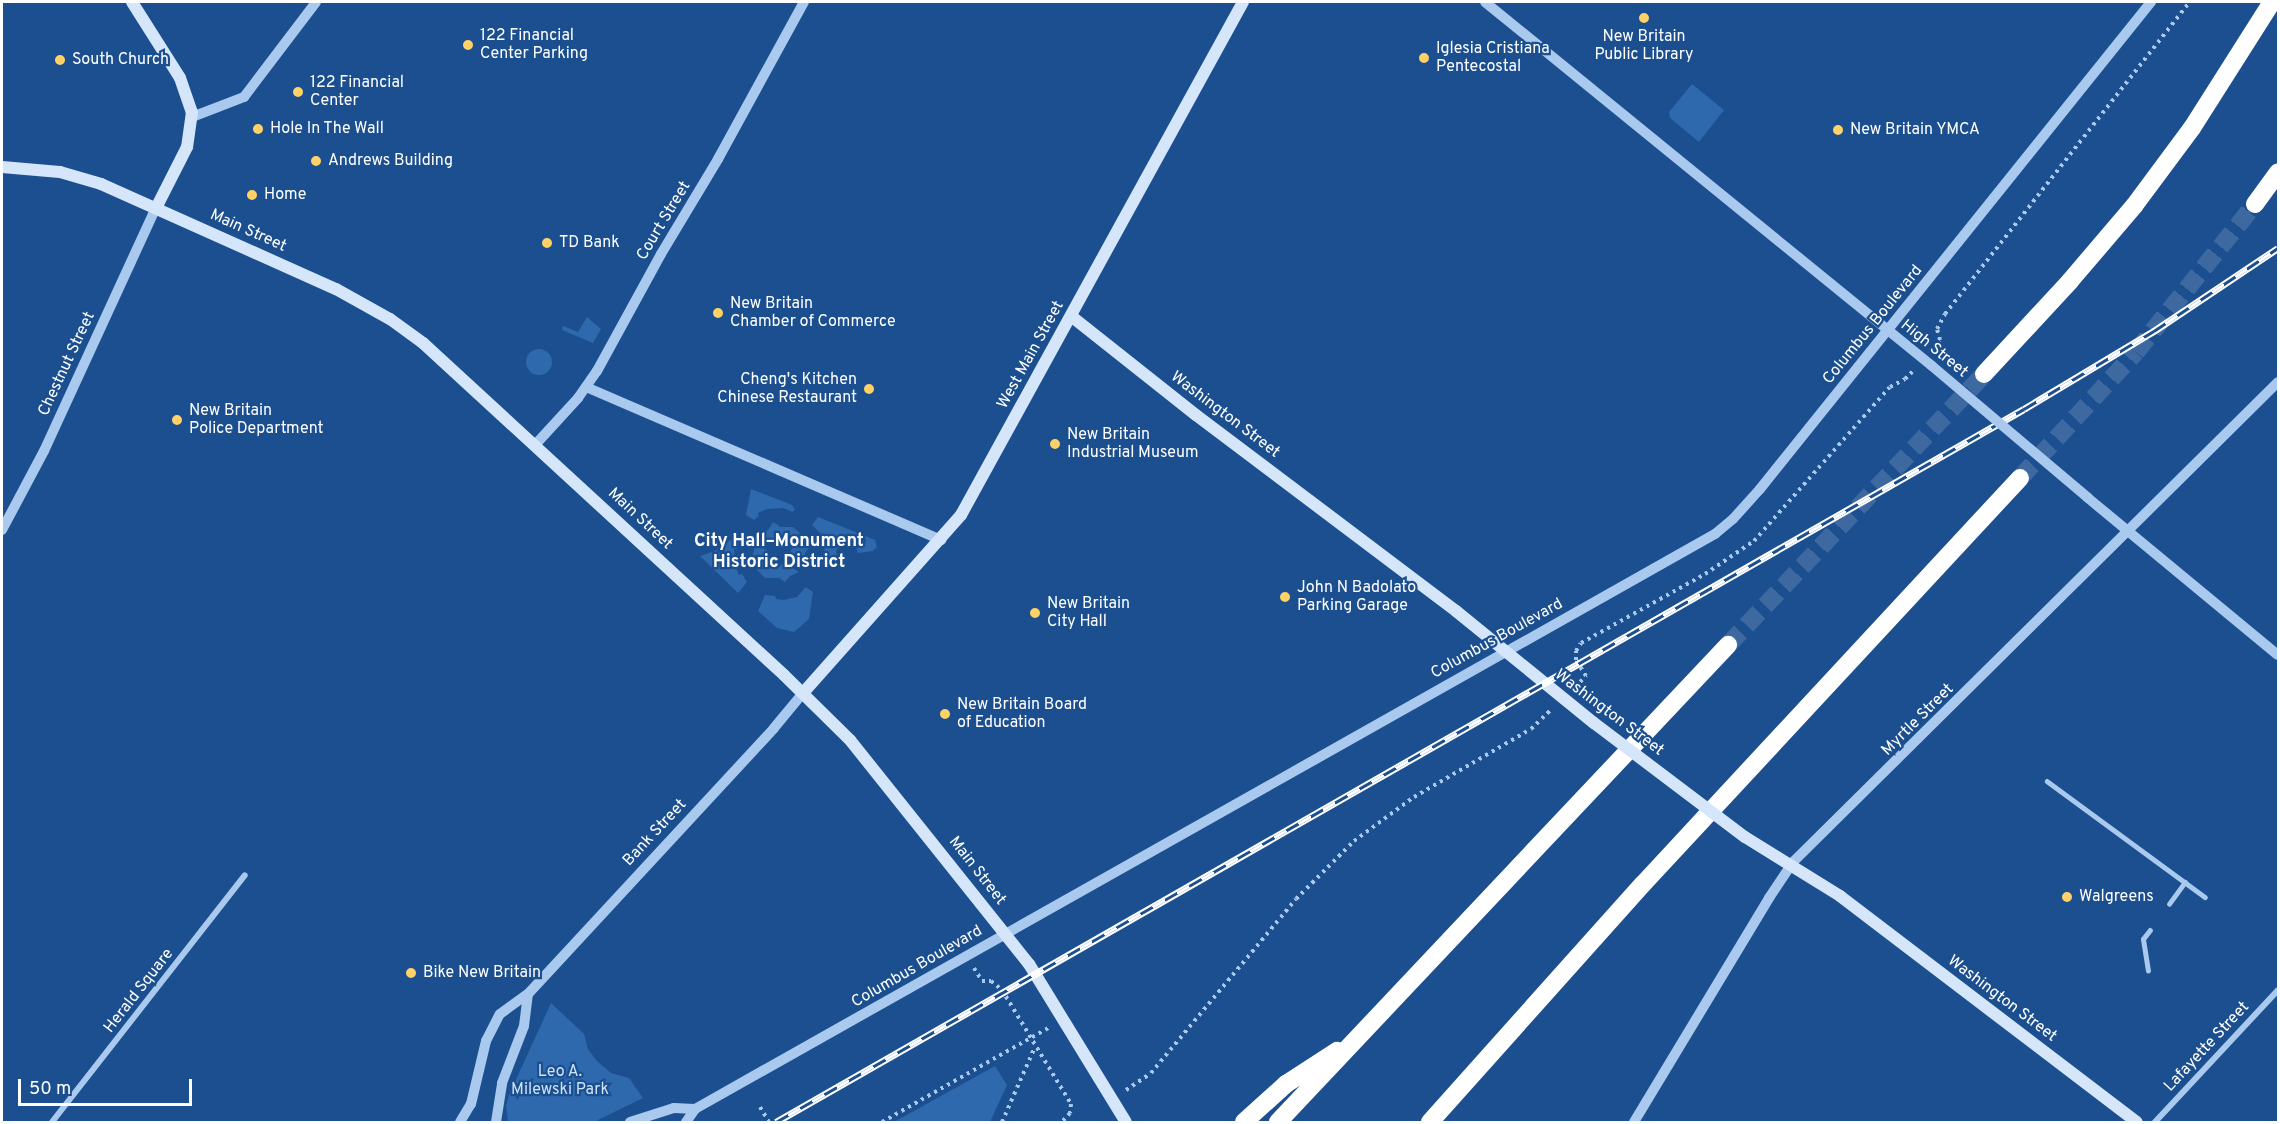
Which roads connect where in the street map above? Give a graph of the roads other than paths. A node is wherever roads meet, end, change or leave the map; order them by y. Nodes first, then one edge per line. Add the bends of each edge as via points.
1 (132, 2) edge
2 (316, 2) edge
3 (804, 2) edge
4 (1243, 2) edge
5 (1485, 2) edge
6 (2151, 2) edge
7 (2272, 2) edge
8 (192, 117) junction
9 (2, 167) edge
10 (2278, 172) edge
11 (2255, 204) tunnel mouth
12 (156, 208) junction
13 (1071, 316) junction
14 (1887, 330) junction
15 (1983, 374) tunnel mouth
16 (2278, 382) edge
17 (586, 387) junction
18 (535, 445) junction
19 (2020, 478) tunnel mouth
20 (2, 530) edge
21 (2129, 532) junction
22 (941, 540) junction
23 (1728, 645) tunnel mouth
24 (1506, 652) junction
25 (2278, 655) edge
26 (803, 693) junction
27 (2047, 781) dead end
28 (1790, 866) junction
29 (245, 875) dead end
30 (2185, 882) junction
31 (2205, 897) dead end
32 (2169, 904) dead end
33 (2150, 930) dead end
34 (1005, 934) junction
35 (2148, 971) dead end
36 (2278, 990) edge
37 (528, 994) junction
38 (1354, 1042) junction
39 (695, 1109) junction
40 (52, 1122) edge
41 (460, 1122) edge
42 (496, 1122) edge
43 (630, 1122) edge
44 (686, 1122) edge
45 (1126, 1122) edge
46 (1244, 1122) edge
47 (1278, 1122) edge
48 (1430, 1122) edge
49 (1634, 1122) edge
50 (2137, 1122) edge
51 (2155, 1122) edge

1 - 8 main road via 183,86
2 - 8 street via 244,98
3 - 17 street, Court Street
4 - 13 main road, West Main Street
5 - 14 street, High Street
6 - 14 street, Columbus Boulevard
7 - 15 highway via 2192,128 2141,197
8 - 12 main road via 187,147
9 - 12 main road, Main Street via 80,176
10 - 11 highway
12 - 18 main road, Main Street via 322,282 390,319 432,351
12 - 20 street, Chestnut Street via 44,451
13 - 22 main road, West Main Street via 971,498
13 - 24 main road, Washington Street
14 - 21 street, High Street, bridge
14 - 24 street, Columbus Boulevard via 1729,523
16 - 21 street, Myrtle Street
17 - 18 street, Court Street
17 - 22 street
18 - 26 main road, Main Street
19 - 48 highway via 1667,858
21 - 25 street, High Street
21 - 28 street, Myrtle Street
22 - 26 main road, West Main Street
23 - 38 highway
24 - 28 main road, Washington Street, bridge via 1745,837
24 - 34 street, Columbus Boulevard
26 - 34 main road, Main Street via 863,754
26 - 37 street, Bank Street
27 - 30 lane
28 - 49 street, Myrtle Street
28 - 50 main road, Washington Street via 1840,896
29 - 40 street, Herald Square
30 - 31 lane
30 - 32 lane
33 - 35 lane via 2143,939
34 - 39 street, Columbus Boulevard
34 - 45 main road, Main Street via 1035,974
36 - 51 street, Lafayette Street
37 - 41 street, Bank Street via 494,1023 471,1104
37 - 42 street via 524,1026 502,1083
38 - 46 highway via 1286,1084
38 - 47 highway
39 - 43 street, Columbus Boulevard via 674,1108
39 - 44 street, Columbus Boulevard

